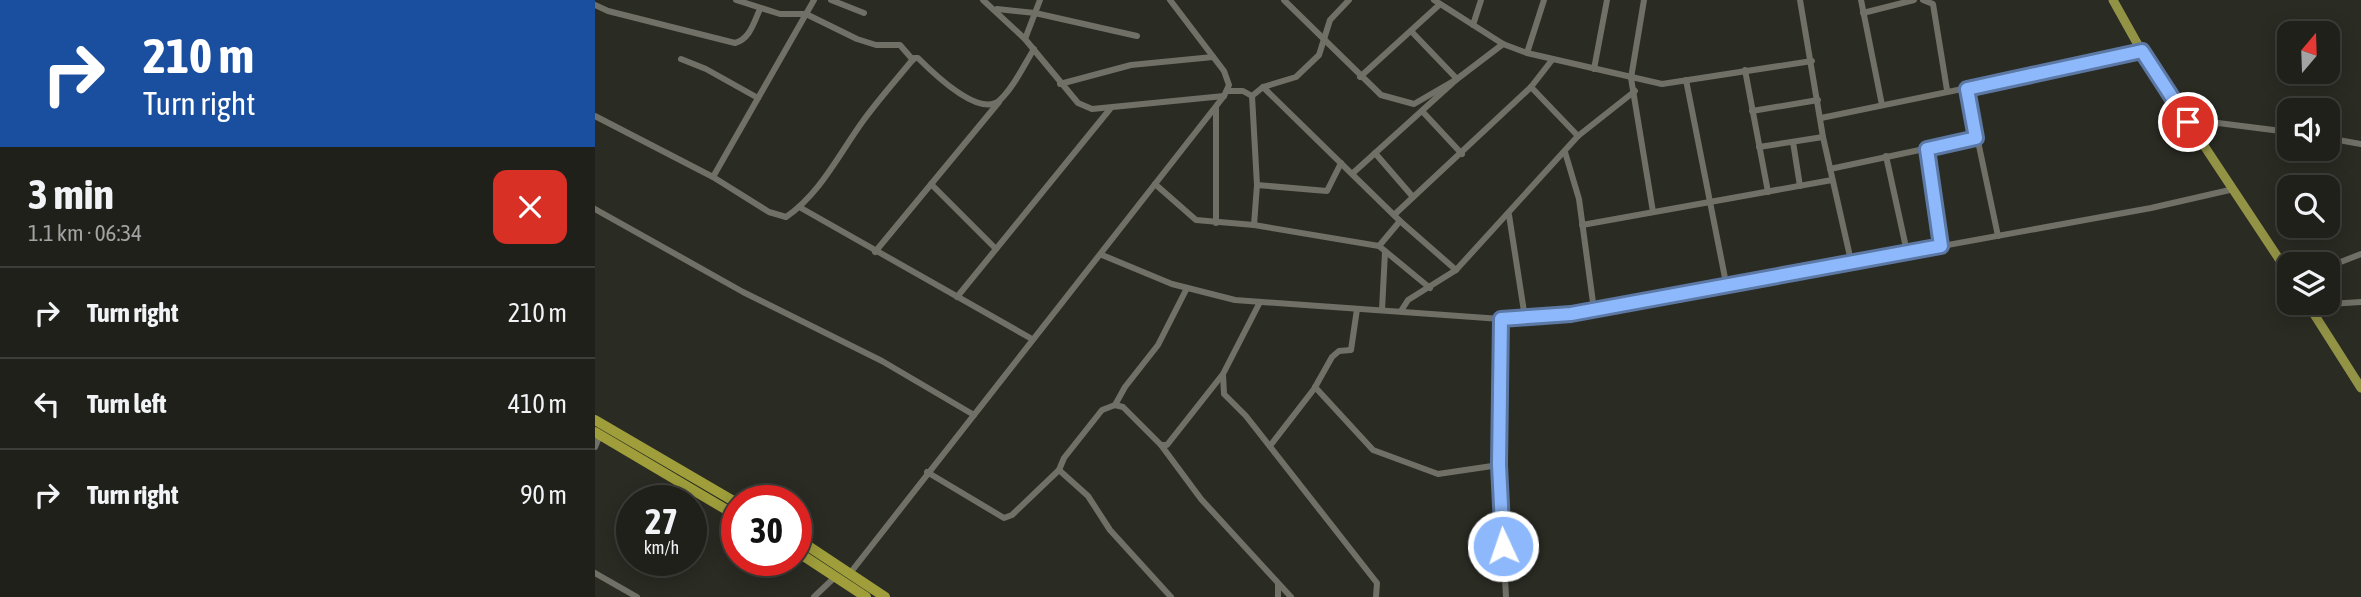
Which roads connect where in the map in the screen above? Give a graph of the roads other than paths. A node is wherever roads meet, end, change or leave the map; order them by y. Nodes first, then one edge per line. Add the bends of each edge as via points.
1 (736, 0) edge
2 (814, 0) edge
3 (831, 0) edge
4 (983, 0) edge
5 (997, 0) edge
6 (1045, 0) edge
7 (1170, 0) edge
8 (1284, 0) edge
9 (1349, 0) edge
10 (1481, 0) edge
11 (1544, 0) edge
12 (1607, 0) edge
13 (1644, 0) edge
14 (1650, 0) edge
15 (1800, 0) edge
16 (1861, 0) edge
17 (1914, 0) edge
18 (1923, 0) edge
19 (2113, 0) edge
20 (1039, 3) edge
21 (1436, 3) edge
22 (595, 5) edge
23 (760, 9) junction
24 (996, 9) junction
25 (864, 13) dead end
26 (1035, 13) junction
27 (1863, 13) junction
28 (806, 14) junction
29 (1473, 25) junction
30 (1411, 31) junction
31 (1137, 36) dead end
32 (1025, 39) junction
33 (1323, 40) junction
34 (1503, 44) junction
35 (1034, 49) junction
36 (2142, 51) junction
37 (1527, 53) junction
38 (1213, 57) junction
39 (681, 60) dead end
40 (912, 60) junction
41 (1552, 60) junction
42 (1812, 61) junction
43 (1594, 69) junction
44 (1745, 70) junction
45 (1360, 77) junction
46 (1631, 78) junction
47 (1457, 79) junction
48 (1686, 80) junction
49 (1060, 84) junction
50 (1263, 87) junction
51 (1531, 88) junction
52 (1967, 89) junction
53 (1947, 90) junction
54 (1635, 91) junction
55 (1226, 93) junction
56 (1252, 96) junction
57 (758, 98) junction
58 (1818, 100) junction
59 (1000, 101) junction
60 (1882, 105) junction
61 (1216, 107) junction
62 (1111, 108) junction
63 (1422, 111) junction
64 (1752, 111) junction
65 (595, 116) edge
66 (1821, 118) junction
67 (2277, 131) edge
68 (1578, 136) junction
69 (1823, 137) junction
70 (1976, 138) junction
71 (2340, 140) edge
72 (1793, 142) junction
73 (2361, 144) edge
74 (1759, 147) junction
75 (2204, 147) junction
76 (1927, 149) junction
77 (1565, 152) junction
78 (1375, 153) junction
79 (1462, 154) junction
80 (1886, 156) junction
81 (1341, 163) junction
82 (1830, 169) junction
83 (1353, 173) junction
84 (713, 177) junction
85 (1832, 180) junction
86 (931, 184) junction
87 (1155, 184) junction
88 (1257, 185) junction
89 (1800, 186) junction
90 (2235, 189) junction
91 (1768, 192) junction
92 (1413, 197) junction
93 (1710, 201) junction
94 (801, 208) junction
95 (595, 209) edge
96 (1653, 212) junction
97 (1394, 215) junction
98 (1509, 215) junction
99 (1400, 221) junction
100 (1216, 223) junction
101 (1254, 225) junction
102 (1582, 225) junction
103 (1998, 236) junction
104 (1378, 246) junction
105 (1941, 246) junction
106 (996, 249) junction
107 (875, 252) junction
108 (1385, 252) junction
109 (1907, 252) junction
110 (2361, 254) edge
111 (1102, 255) junction
112 (2277, 255) edge
113 (1851, 261) junction
114 (2340, 262) edge
115 (1455, 270) junction
116 (1726, 283) junction
117 (1187, 288) junction
118 (1430, 289) junction
119 (957, 297) junction
120 (1261, 302) junction
121 (2361, 302) edge
122 (2340, 303) edge
123 (1357, 309) junction
124 (1382, 310) junction
125 (1594, 310) junction
126 (1401, 311) junction
127 (2315, 316) edge
128 (1525, 318) junction
129 (1501, 319) junction
130 (1033, 339) junction
131 (1223, 374) junction
132 (2360, 384) edge
133 (1315, 387) junction
134 (1115, 405) junction
135 (974, 415) junction
136 (595, 420) edge
137 (597, 433) edge
138 (1161, 446) junction
139 (1270, 446) junction
140 (595, 447) edge
141 (1499, 465) junction
142 (1059, 470) junction
143 (927, 472) junction
144 (721, 494) edge
145 (721, 507) edge
146 (812, 548) edge
147 (812, 561) edge
148 (851, 572) junction
149 (595, 573) edge
150 (836, 576) junction
151 (1278, 584) junction
152 (1169, 596) edge
153 (637, 597) edge
154 (814, 597) edge
155 (866, 597) edge
156 (885, 597) edge
157 (1278, 597) edge
158 (1291, 597) edge
159 (1376, 597) edge
160 (1506, 597) edge

1 - 23 street
2 - 28 street
3 - 25 street
4 - 24 street
5 - 24 street
6 - 20 street
7 - 38 street
8 - 33 street
9 - 33 street via 1330,20
10 - 29 street
11 - 37 street
12 - 43 street
13 - 14 street
13 - 46 street
15 - 42 street
16 - 27 street
17 - 27 street
18 - 53 street via 1933,4
19 - 36 main road
20 - 26 street
21 - 29 street
21 - 30 street
22 - 23 street via 735,43 749,32
23 - 28 street
24 - 26 street
24 - 32 street
26 - 31 street
26 - 32 street
27 - 60 street
28 - 40 street via 857,39 899,45
28 - 57 street
29 - 34 street
30 - 45 street
30 - 47 street
32 - 35 street
33 - 45 street
33 - 50 street via 1319,55 1296,77
34 - 37 street
34 - 47 street
35 - 49 street
35 - 59 street
36 - 52 street
36 - 75 main road
37 - 41 street
38 - 49 street via 1131,65
38 - 55 street via 1224,71
39 - 57 street
40 - 59 street via 918,58 966,99 990,105
40 - 94 street
41 - 43 street
41 - 51 street
42 - 44 street
42 - 58 street
43 - 46 street
44 - 48 street
44 - 64 street
45 - 47 street via 1381,95 1414,104
46 - 48 street via 1662,84
46 - 54 street
47 - 63 street
48 - 93 street
49 - 62 street via 1078,103 1092,109
50 - 56 street
50 - 81 street
51 - 68 street
51 - 79 street
52 - 53 street
52 - 70 street
53 - 60 street
54 - 68 street
54 - 96 street
55 - 56 street via 1243,91
55 - 61 street
55 - 62 street
56 - 88 street
57 - 84 street
58 - 64 street
58 - 66 street
59 - 86 street
60 - 66 street
61 - 87 street
61 - 100 street
62 - 106 street
63 - 78 street
63 - 79 street
64 - 74 street
65 - 84 street
66 - 69 street
67 - 75 street via 2218,124 2210,129
68 - 77 street
69 - 72 street
69 - 82 street
70 - 76 street
70 - 103 street
71 - 73 street
72 - 74 street
72 - 89 street
74 - 91 street
75 - 90 main road
76 - 80 street
76 - 105 street
77 - 98 street
77 - 102 street
78 - 83 street
78 - 92 street
79 - 92 street
80 - 82 street
80 - 109 street
81 - 83 street
81 - 88 street via 1327,191
82 - 85 street
83 - 97 street
84 - 94 street via 769,212 786,217
85 - 89 street
85 - 113 street
86 - 106 street
86 - 107 street
87 - 100 street via 1196,220
87 - 111 street
88 - 101 street
89 - 91 street
90 - 103 street
90 - 112 main road
91 - 93 street
92 - 97 street
93 - 96 street
93 - 116 street
94 - 107 street
95 - 135 street via 743,292 882,361
96 - 102 street
97 - 99 street
98 - 115 street
98 - 128 street
99 - 104 street
99 - 115 street
100 - 101 street
101 - 104 street
102 - 125 street
103 - 105 street
104 - 108 street
105 - 109 street
106 - 119 street
107 - 119 street
108 - 118 street
108 - 124 street
109 - 113 street
110 - 114 street
111 - 117 street
111 - 130 street
113 - 116 street
115 - 118 street
116 - 125 street
117 - 120 street
117 - 134 street via 1158,345
118 - 126 street via 1408,300
119 - 130 street
120 - 123 street
120 - 131 street
121 - 122 street
123 - 124 street
123 - 133 street via 1351,350 1332,357
124 - 126 street
125 - 128 street
126 - 129 street
127 - 132 main road
128 - 129 street
129 - 141 street
130 - 135 street
131 - 138 street via 1167,445
131 - 139 street via 1224,394
133 - 139 street
133 - 141 street via 1373,450 1438,474
134 - 138 street via 1129,411
134 - 142 street via 1102,410
135 - 143 street
136 - 144 highway
137 - 140 street
137 - 145 highway
138 - 151 street via 1201,499
139 - 159 street via 1377,583
141 - 160 street
142 - 143 street via 1012,516 1004,518
142 - 152 street via 1088,496 1110,530
143 - 148 street
146 - 148 highway
147 - 150 highway
148 - 156 highway
149 - 153 street
150 - 154 street
150 - 155 highway
151 - 157 street
151 - 158 street

